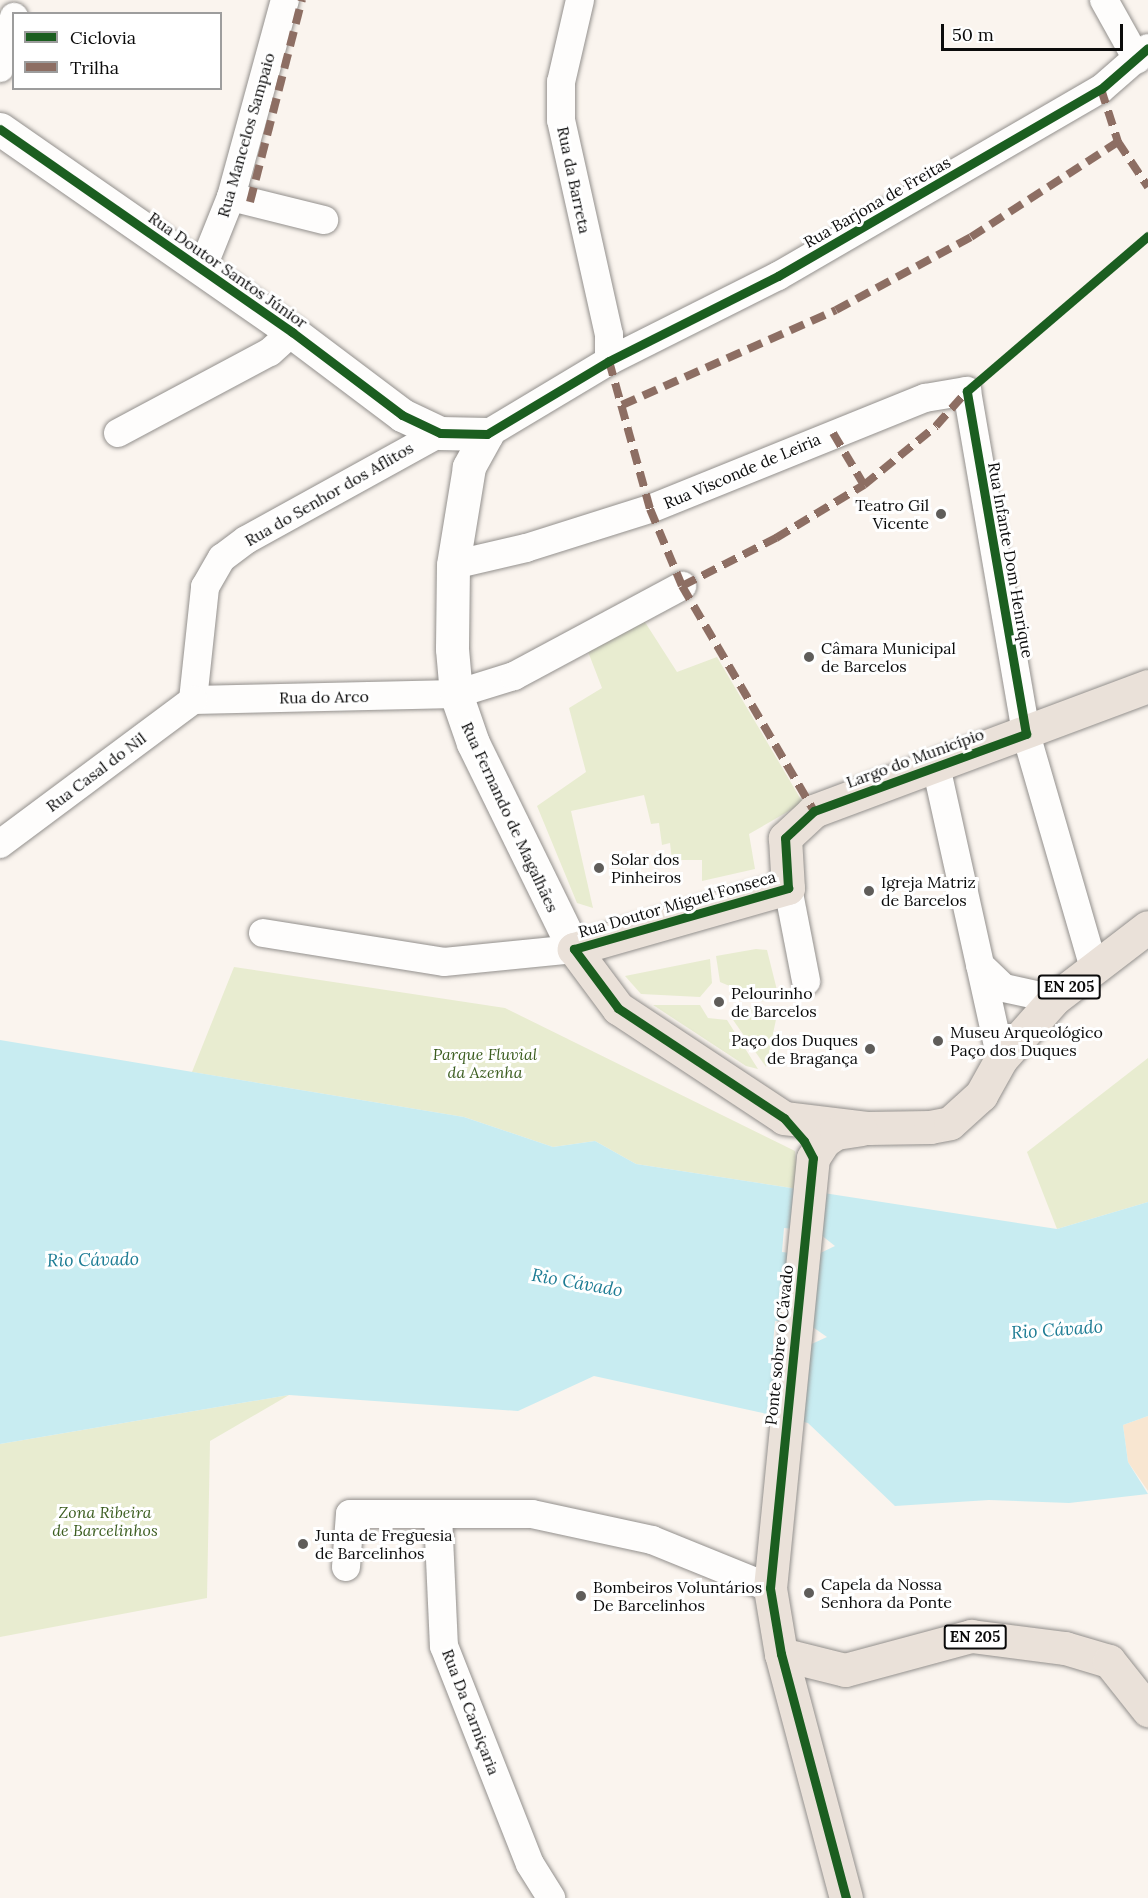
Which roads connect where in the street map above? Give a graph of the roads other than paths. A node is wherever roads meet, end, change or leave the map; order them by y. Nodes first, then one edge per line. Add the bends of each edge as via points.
1 (285, 0) edge
2 (580, 0) edge
3 (1104, 0) edge
4 (12, 23) edge
5 (1142, 54) edge
6 (0, 68) edge
7 (0, 129) edge
8 (231, 197) junction
9 (324, 220) dead end
10 (202, 269) junction
11 (292, 332) junction
12 (609, 361) junction
13 (967, 391) joint
14 (118, 433) dead end
15 (440, 433) junction
16 (487, 434) junction
17 (453, 565) junction
18 (682, 586) dead end
19 (1148, 686) edge
20 (456, 694) junction
21 (193, 700) junction
22 (1026, 734) junction
23 (936, 766) junction
24 (0, 844) edge
25 (788, 888) junction
26 (1148, 927) edge
27 (263, 933) dead end
28 (574, 950) junction
29 (980, 965) junction
30 (1094, 968) junction
31 (806, 981) dead end
32 (1054, 999) junction
33 (1001, 1059) junction
34 (784, 1119) junction
35 (868, 1128) junction
36 (812, 1163) junction
37 (438, 1515) junction
38 (346, 1567) dead end
39 (770, 1588) junction
40 (781, 1654) junction
41 (1148, 1710) edge
42 (551, 1898) edge
43 (846, 1898) edge

1 - 8 street, Rua Mancelos Sampaio
2 - 12 street, Rua da Barreta via 561,82 561,120 609,335
3 - 5 street
4 - 6 street
5 - 12 street, Rua Barjona de Freitas via 1101,89 798,265
7 - 10 street, Rua Doutor Santos Júnior
8 - 9 street
8 - 10 street, Rua Mancelos Sampaio
10 - 11 street, Rua Doutor Santos Júnior
11 - 14 street via 270,352
11 - 15 street, Rua Doutor Santos Júnior via 402,415
12 - 16 street, Rua Barjona de Freitas
13 - 17 street, Rua Visconde de Leiria via 925,399 833,433 650,509 526,548
13 - 22 street, Rua Infante Dom Henrique
15 - 16 street
15 - 21 street, Rua do Senhor dos Aflitos via 246,540 222,558 205,587
16 - 17 street, Rua Fernando de Magalhães via 469,467
17 - 20 street, Rua Fernando de Magalhães
18 - 20 street, Rua do Arco via 514,676
19 - 22 main road, Largo do Município
20 - 21 street, Rua do Arco
20 - 28 street, Rua Fernando de Magalhães via 473,743
21 - 24 street, Rua Casal do Nil
22 - 23 main road, Largo do Município
22 - 30 street
23 - 25 main road, Largo do Município via 814,811 785,838
23 - 29 street, Largo do Município
25 - 28 main road, Rua Doutor Miguel Fonseca
25 - 31 street
26 - 30 main road, Rua Fernando de Magalhães / EN 205
27 - 28 street via 444,962
28 - 34 main road, Rua Fernando de Magalhães / EN 205 via 618,1008
29 - 32 street via 1004,988
29 - 33 street, Largo do Município
30 - 32 main road, Rua Fernando de Magalhães / EN 205
32 - 33 main road, Rua Fernando de Magalhães / EN 205
33 - 35 main road, Rua Fernando de Magalhães / EN 205 via 981,1095 950,1122 930,1127
34 - 35 main road, Rua Fernando de Magalhães / EN 205
34 - 36 main road, EN 205 via 804,1141
35 - 36 main road, EN 205 via 836,1133 824,1141
36 - 39 main road, Ponte sobre o Cávado
37 - 38 street via 350,1514
37 - 39 street via 532,1514 652,1540
37 - 42 street, Rua Da Carniçaria via 444,1646 530,1863
39 - 40 main road, Ponte sobre o Cávado
40 - 41 main road, EN 205 via 845,1670 971,1636 1065,1648 1109,1661
40 - 43 main road, Ponte sobre o Cávado

